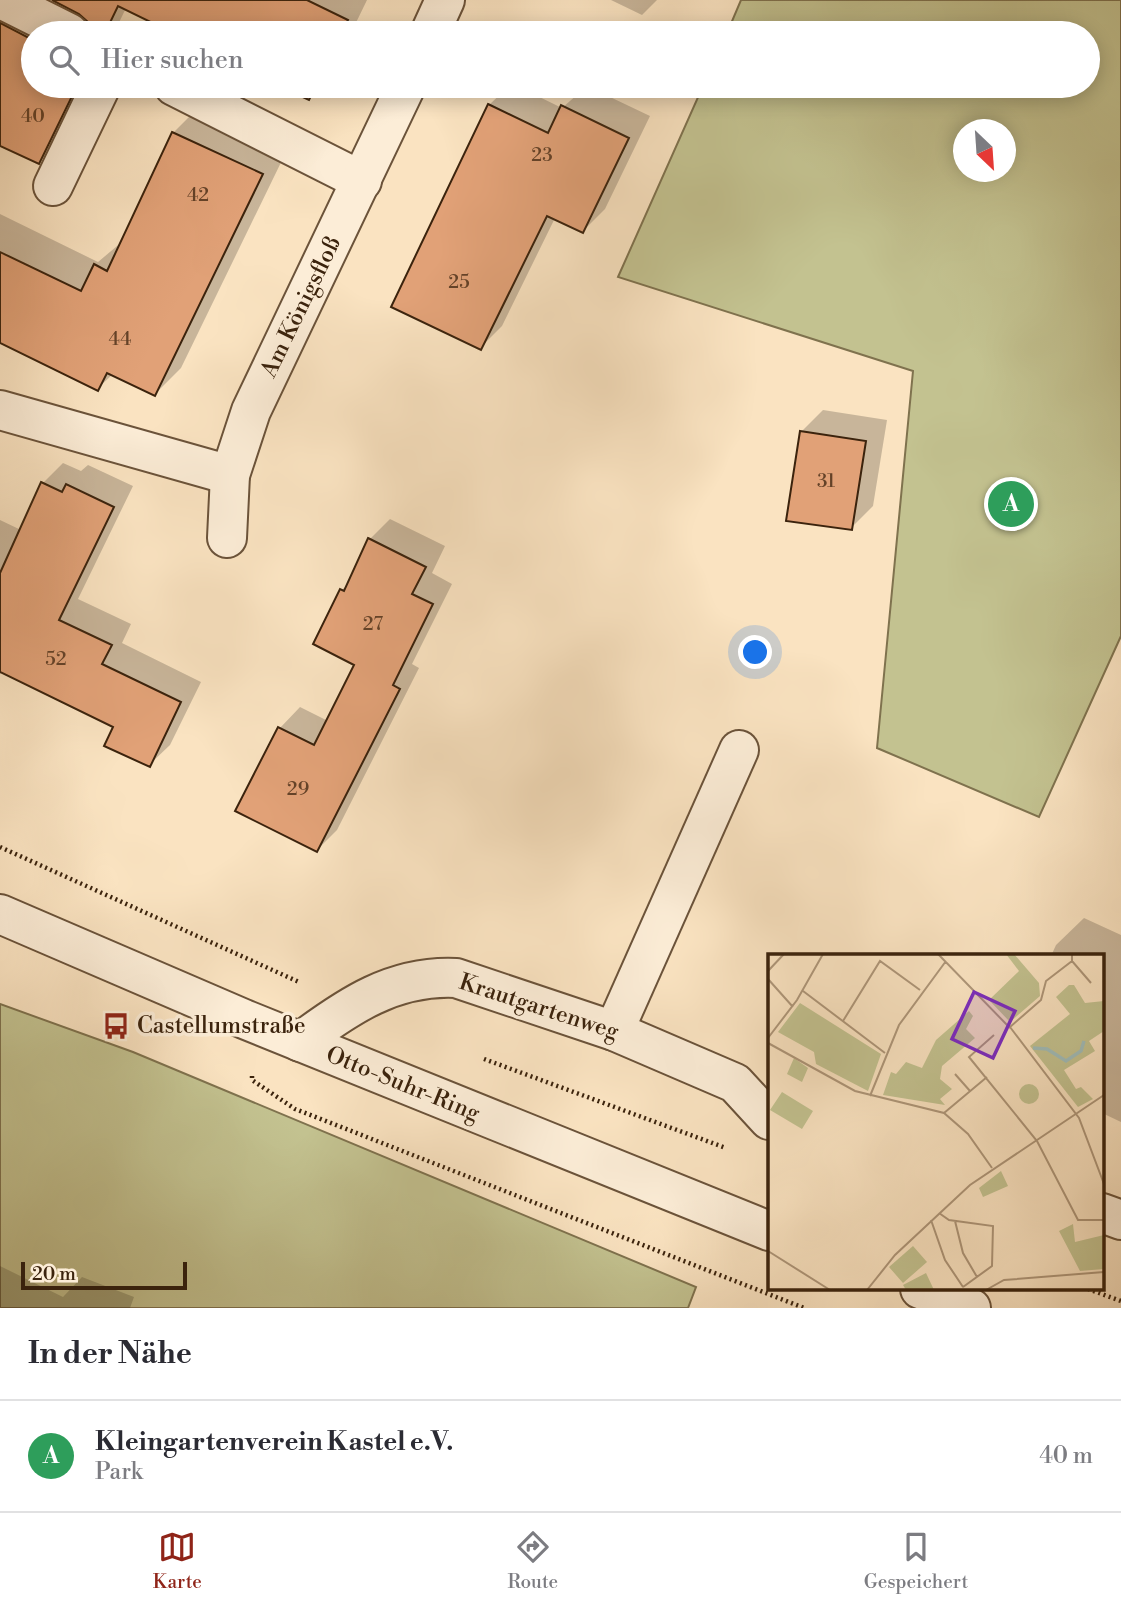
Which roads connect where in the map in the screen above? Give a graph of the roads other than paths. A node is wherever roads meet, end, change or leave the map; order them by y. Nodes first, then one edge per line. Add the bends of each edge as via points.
1 (445, 0) edge
2 (5, 1) edge
3 (45, 21) edge
4 (435, 21) edge
5 (95, 98) edge
6 (198, 98) edge
7 (400, 98) edge
8 (362, 181) junction
9 (53, 186) dead end
10 (0, 410) edge
11 (230, 475) junction
12 (227, 538) dead end
13 (739, 750) dead end
14 (0, 914) edge
15 (614, 1031) junction
16 (300, 1042) junction
17 (768, 1119) edge
18 (1104, 1214) edge
19 (1121, 1220) edge
20 (768, 1231) edge
21 (923, 1290) edge
22 (971, 1308) edge

1 - 4 street
2 - 3 street
5 - 9 street
6 - 8 street
7 - 8 street, Am Königsfloß
8 - 11 street, Am Königsfloß via 251,411
10 - 11 street
11 - 12 street, Am Königsfloß
13 - 15 street
14 - 16 street, Otto-Suhr-Ring
15 - 16 street, Krautgartenweg via 456,978 430,977 350,1005
15 - 17 street, Krautgartenweg via 735,1083
16 - 20 street, Otto-Suhr-Ring
18 - 19 street
21 - 22 street

